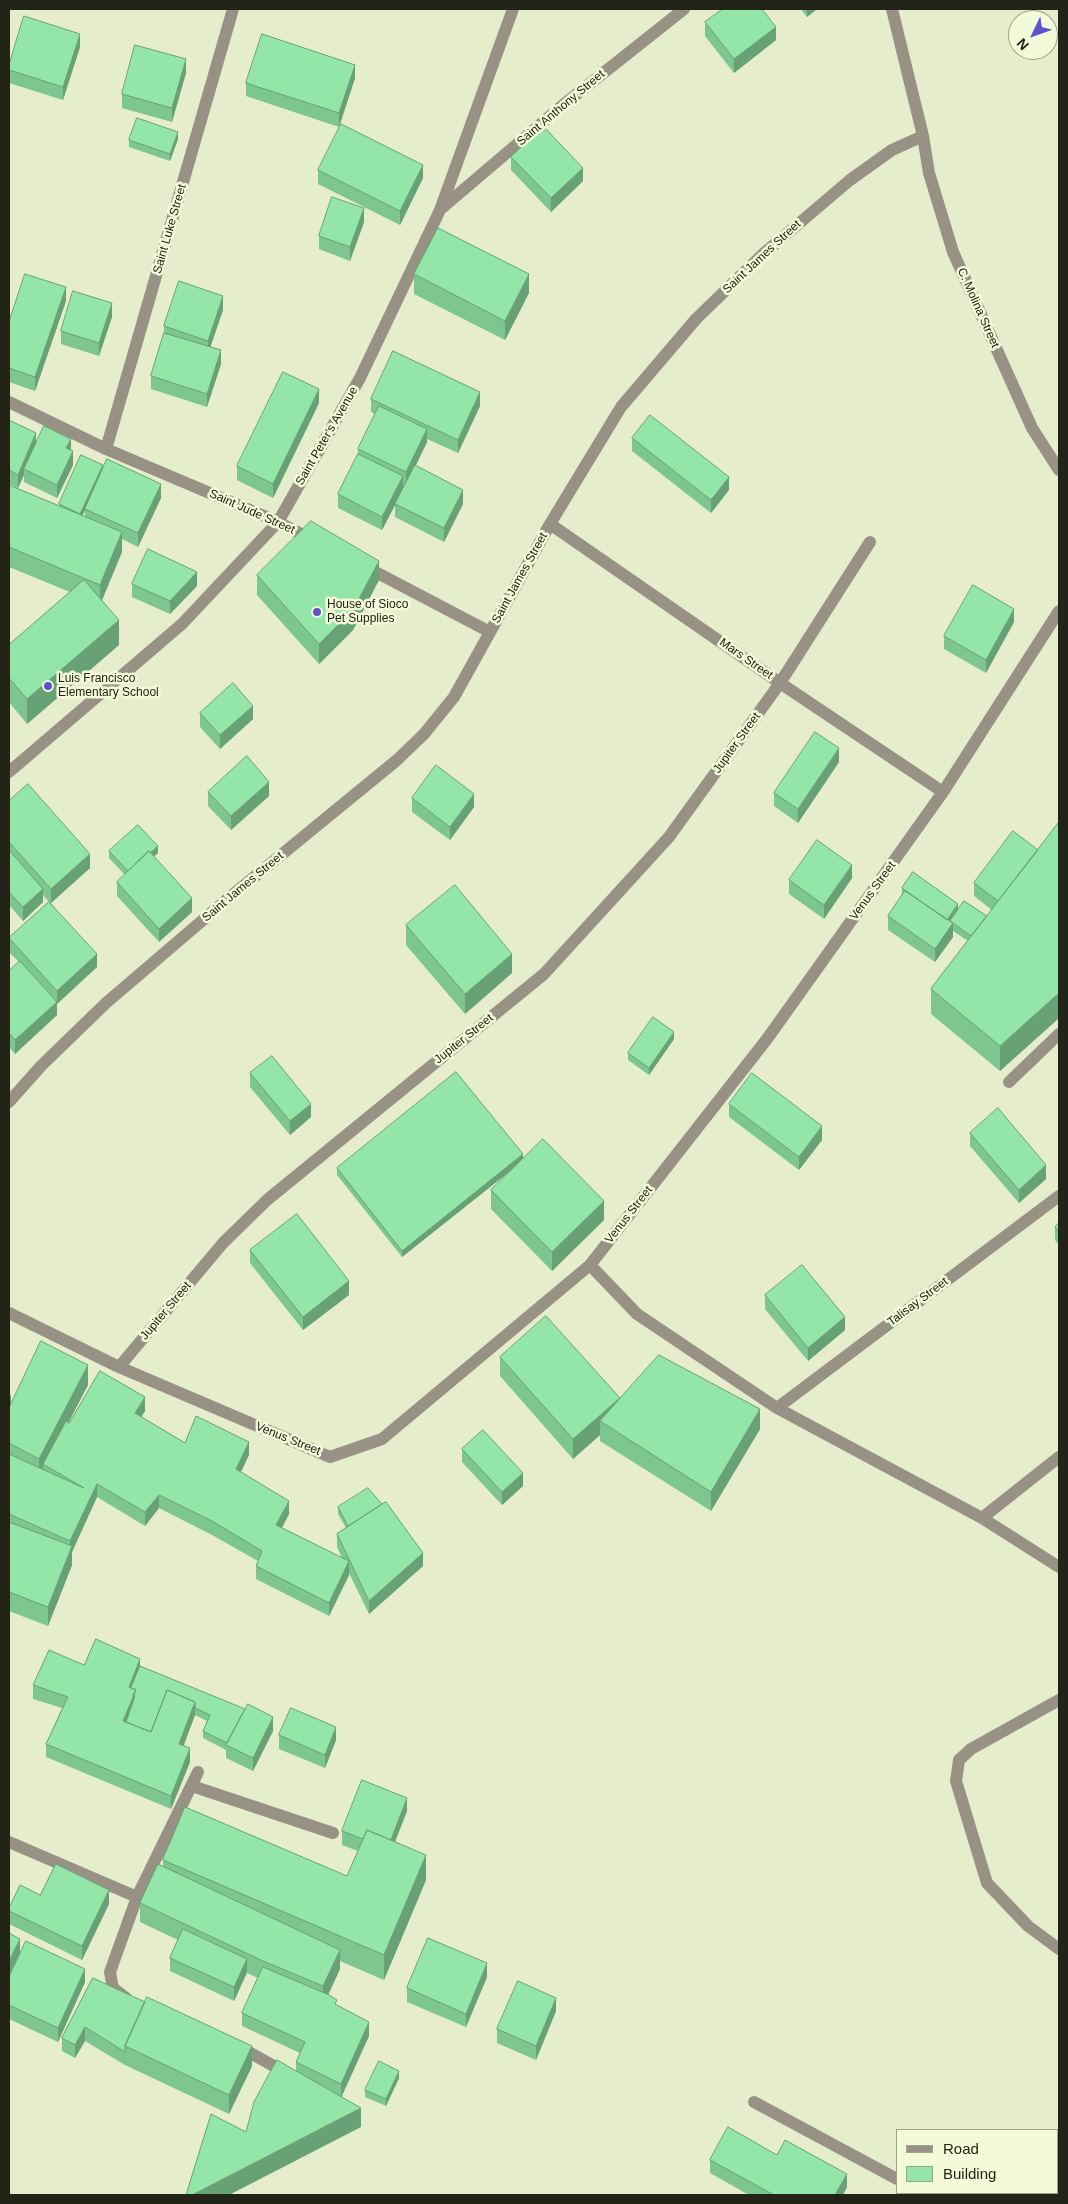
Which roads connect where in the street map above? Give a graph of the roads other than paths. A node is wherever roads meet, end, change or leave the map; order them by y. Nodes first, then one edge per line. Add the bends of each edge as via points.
1 (233, 9) edge
2 (513, 9) edge
3 (684, 9) edge
4 (892, 9) edge
5 (923, 136) junction
6 (440, 210) junction
7 (9, 402) edge
8 (106, 449) junction
9 (1059, 470) edge
10 (278, 522) junction
11 (550, 524) junction
12 (870, 542) dead end
13 (329, 548) edge
14 (354, 561) edge
15 (1059, 611) edge
16 (490, 632) junction
17 (780, 683) junction
18 (9, 772) edge
19 (943, 792) junction
20 (1059, 1034) edge
21 (1009, 1082) dead end
22 (9, 1102) edge
23 (1059, 1196) edge
24 (590, 1266) junction
25 (9, 1313) edge
26 (118, 1367) junction
27 (778, 1408) junction
28 (1059, 1457) edge
29 (982, 1518) junction
30 (1059, 1567) edge
31 (1059, 1700) edge
32 (198, 1772) dead end
33 (192, 1786) junction
34 (333, 1833) dead end
35 (9, 1842) edge
36 (136, 1896) junction
37 (1059, 1949) edge
38 (134, 2001) edge
39 (231, 2043) edge
40 (296, 2079) edge
41 (754, 2102) dead end
42 (896, 2177) edge

1 - 8 street, Saint Luke Street
2 - 6 street, Saint Peter's Avenue
3 - 6 street, Saint Anthony Street via 563,105
4 - 5 street
5 - 9 street, C. Molina Street via 929,172 953,252 1032,428
5 - 11 street, Saint James Street via 892,150 850,180 764,254 696,319 621,407
6 - 10 street, Saint Peter's Avenue via 360,378
7 - 8 street, Saint Jude Street
8 - 10 street, Saint Jude Street
10 - 13 street, Saint Jude Street
10 - 18 street, Saint Peter's Avenue via 182,624
11 - 16 street, Saint James Street
11 - 17 street, Mars Street
12 - 17 street, Jupiter Street
14 - 16 street
15 - 19 street, Venus Street
16 - 22 street, Saint James Street via 454,696 424,734 106,1004
17 - 19 street, Mars Street
17 - 26 street, Jupiter Street via 669,837 544,974 267,1200 223,1243
19 - 24 street, Venus Street via 767,1039
20 - 21 street
23 - 27 street, Talisay Street
24 - 26 street, Venus Street via 382,1439 330,1457
24 - 27 street via 637,1314
25 - 26 street, Venus Street
27 - 29 street
28 - 29 street
29 - 30 street
31 - 37 street via 971,1749 960,1760 956,1781 987,1883 1028,1926
32 - 33 street
33 - 34 street
33 - 36 street
35 - 36 street
36 - 38 street via 110,1972 113,1988
39 - 40 street
41 - 42 street

